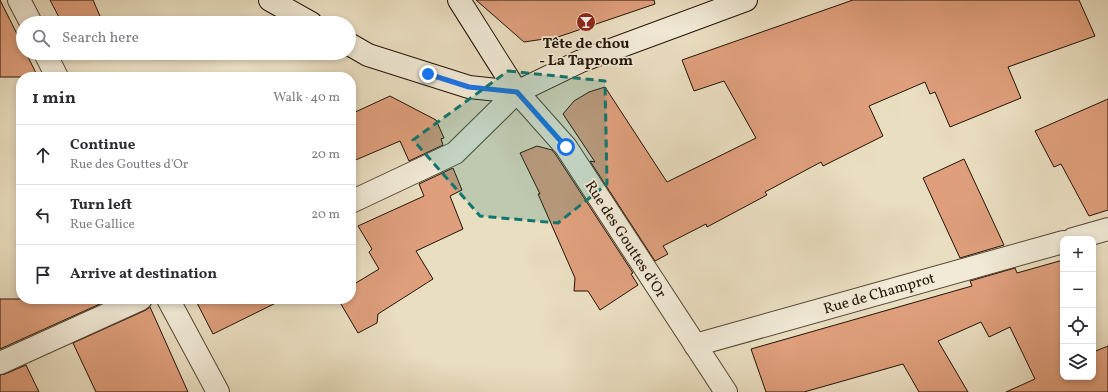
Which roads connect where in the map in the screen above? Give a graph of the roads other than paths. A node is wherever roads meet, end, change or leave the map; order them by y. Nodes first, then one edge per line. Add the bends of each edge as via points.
1 (19, 0) edge
2 (270, 0) edge
3 (460, 0) edge
4 (746, 0) edge
5 (27, 16) edge
6 (299, 16) edge
7 (356, 48) edge
8 (48, 60) edge
9 (54, 72) edge
10 (517, 92) junction
11 (356, 200) edge
12 (1108, 229) edge
13 (1084, 236) edge
14 (1060, 243) edge
15 (130, 304) edge
16 (171, 304) edge
17 (695, 345) junction
18 (0, 363) edge
19 (218, 392) edge
20 (726, 392) edge

1 - 5 street
2 - 6 street
3 - 10 street, Rue des Gouttes d'Or
4 - 10 street via 581,61
7 - 10 street via 368,55 469,87
8 - 9 street
10 - 11 street via 455,153
10 - 17 street, Rue des Gouttes d'Or via 566,147
12 - 13 street
14 - 17 street, Rue de Champrot
15 - 18 street
16 - 19 street
17 - 20 street, Rue des Gouttes d'Or

